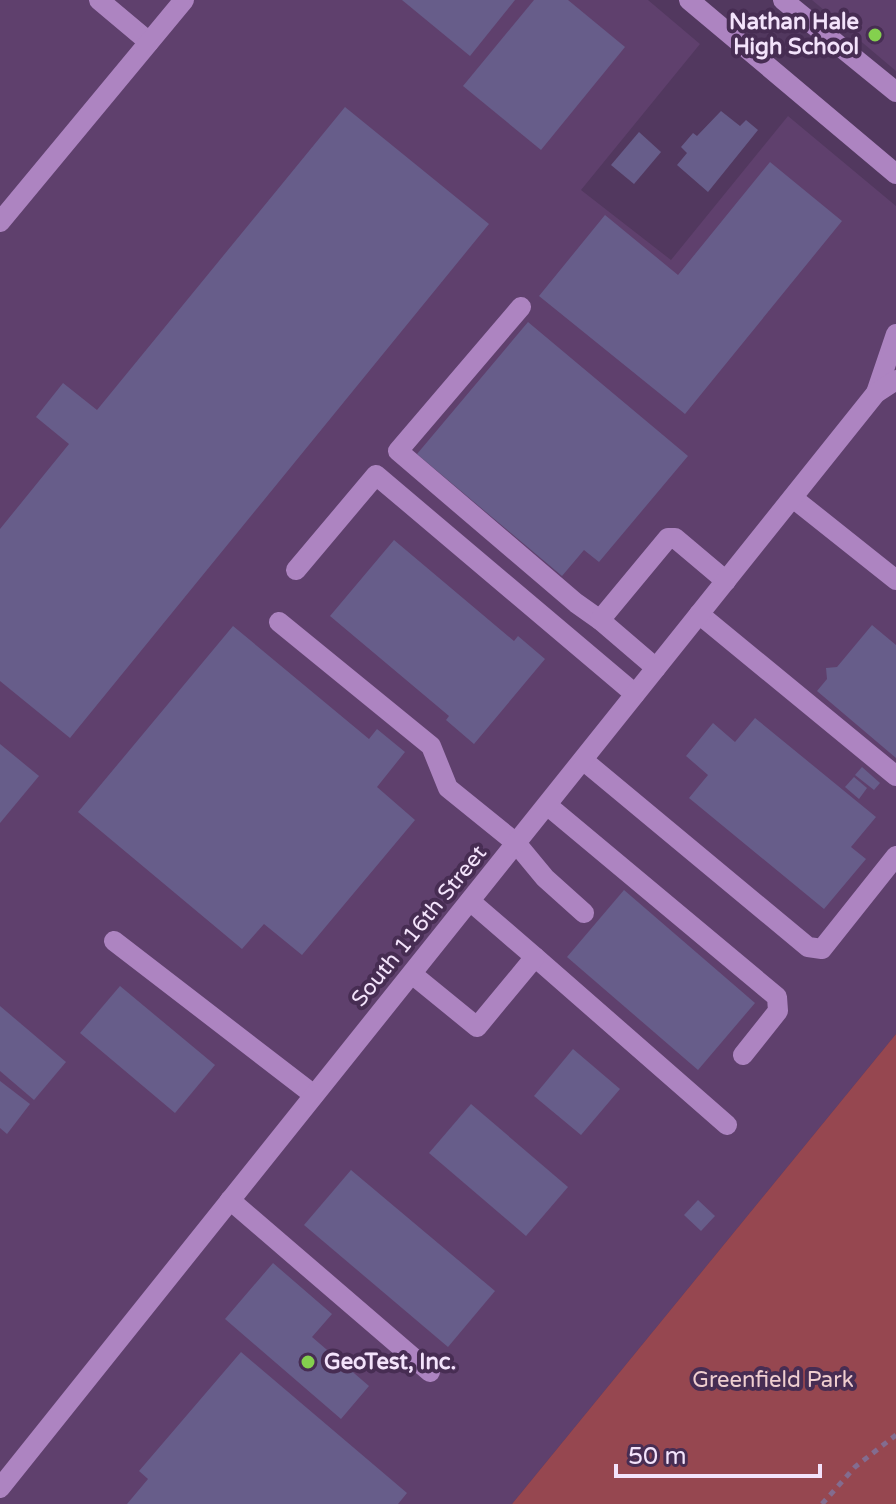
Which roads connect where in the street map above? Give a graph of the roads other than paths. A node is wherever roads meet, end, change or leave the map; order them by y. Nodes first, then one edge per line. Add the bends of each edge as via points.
1 (99, 0) edge
2 (184, 0) edge
3 (783, 0) edge
4 (695, 2) edge
5 (149, 42) junction
6 (896, 92) edge
7 (896, 174) edge
8 (0, 222) edge
9 (521, 307) dead end
10 (896, 334) edge
11 (896, 380) edge
12 (876, 393) junction
13 (398, 451) junction
14 (376, 475) junction
15 (793, 498) junction
16 (296, 570) dead end
17 (896, 580) edge
18 (726, 581) junction
19 (699, 614) junction
20 (600, 620) junction
21 (279, 622) dead end
22 (656, 668) junction
23 (635, 694) junction
24 (583, 760) junction
25 (896, 776) edge
26 (547, 805) junction
27 (516, 843) junction
28 (896, 856) edge
29 (470, 901) junction
30 (584, 913) dead end
31 (114, 941) dead end
32 (535, 957) junction
33 (412, 974) junction
34 (743, 1055) dead end
35 (314, 1095) junction
36 (727, 1125) dead end
37 (230, 1200) junction
38 (430, 1372) dead end
39 (0, 1488) edge

1 - 5 street
2 - 5 street
3 - 6 street
4 - 7 street
5 - 8 street
9 - 13 street
10 - 12 street, South 116th Street
11 - 12 street, South 116th Street
12 - 15 street, South 116th Street
13 - 14 street
13 - 20 street
14 - 16 street
14 - 23 street
15 - 17 street
15 - 18 street, South 116th Street
18 - 19 street, South 116th Street
18 - 20 street via 675,538 668,538
19 - 22 street, South 116th Street
19 - 25 street
20 - 22 street
21 - 27 street via 431,746 448,788
22 - 23 street, South 116th Street
23 - 24 street, South 116th Street
24 - 26 street, South 116th Street
24 - 28 street via 808,947 822,949
26 - 27 street, South 116th Street
26 - 34 street via 777,997 778,1011
27 - 29 street, South 116th Street
27 - 30 street
29 - 32 street
29 - 33 street, South 116th Street
31 - 35 street
32 - 33 street via 477,1027
32 - 36 street
33 - 35 street, South 116th Street
35 - 37 street, South 116th Street
37 - 38 street
37 - 39 street, South 116th Street

